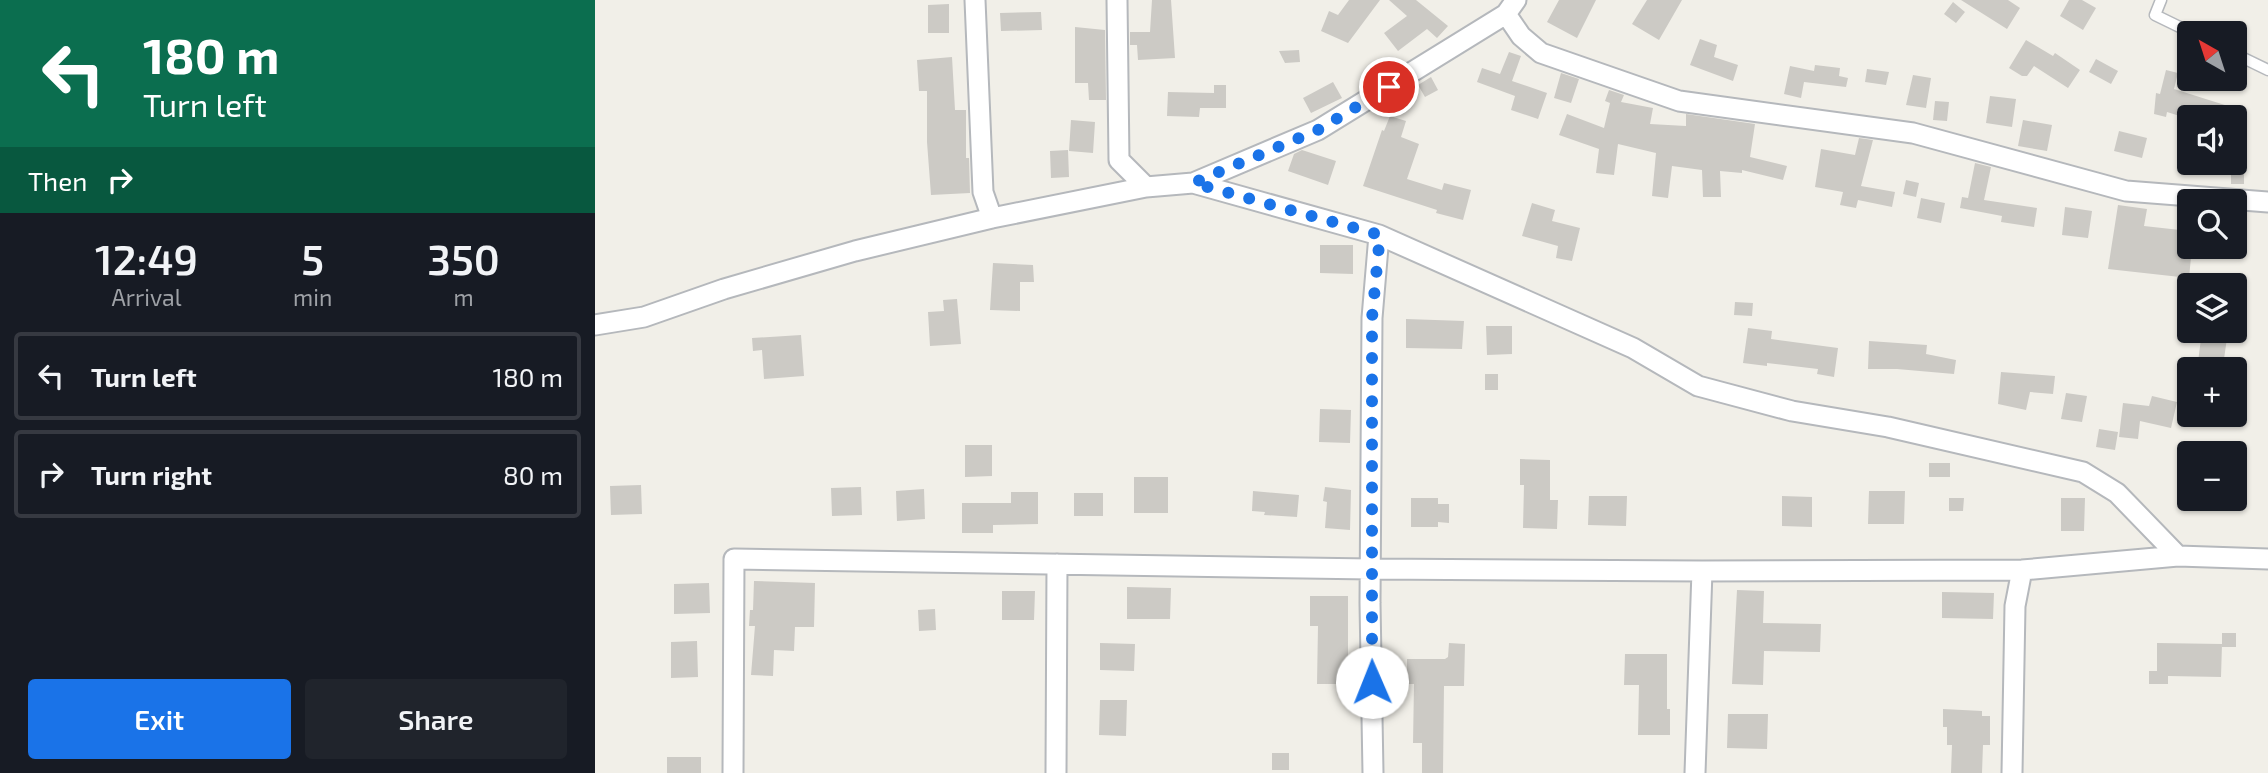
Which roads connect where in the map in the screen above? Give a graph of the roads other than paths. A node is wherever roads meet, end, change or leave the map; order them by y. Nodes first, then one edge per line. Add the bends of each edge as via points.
1 (975, 0) edge
2 (1117, 0) edge
3 (2161, 0) edge
4 (1511, 7) edge
5 (2177, 26) edge
6 (2247, 60) edge
7 (2268, 71) edge
8 (1193, 183) junction
9 (1146, 187) junction
10 (2268, 202) edge
11 (992, 218) junction
12 (1380, 235) junction
13 (595, 325) edge
14 (2178, 556) junction
15 (2268, 559) edge
16 (1057, 564) junction
17 (1371, 569) junction
18 (1702, 570) junction
19 (2022, 570) junction
20 (733, 773) edge
21 (1056, 773) edge
22 (1373, 773) edge
23 (1695, 773) edge
24 (2012, 773) edge

1 - 11 street via 983,191
2 - 9 street via 1119,160
3 - 5 lane via 2155,15
4 - 8 street via 1318,130
4 - 10 street via 1521,36 1541,52 1679,101 1913,133 2126,191
6 - 7 lane
8 - 9 street
8 - 12 street
9 - 11 street
11 - 13 street via 855,251 644,317
12 - 14 street via 1633,348 1698,386 1792,411 1888,427 2083,472 2117,494
12 - 17 street via 1372,318
14 - 15 street
14 - 19 street
16 - 17 street
16 - 20 street via 734,559
16 - 21 street
17 - 18 street
17 - 22 street
18 - 19 street
18 - 23 street
19 - 24 street via 2015,606

